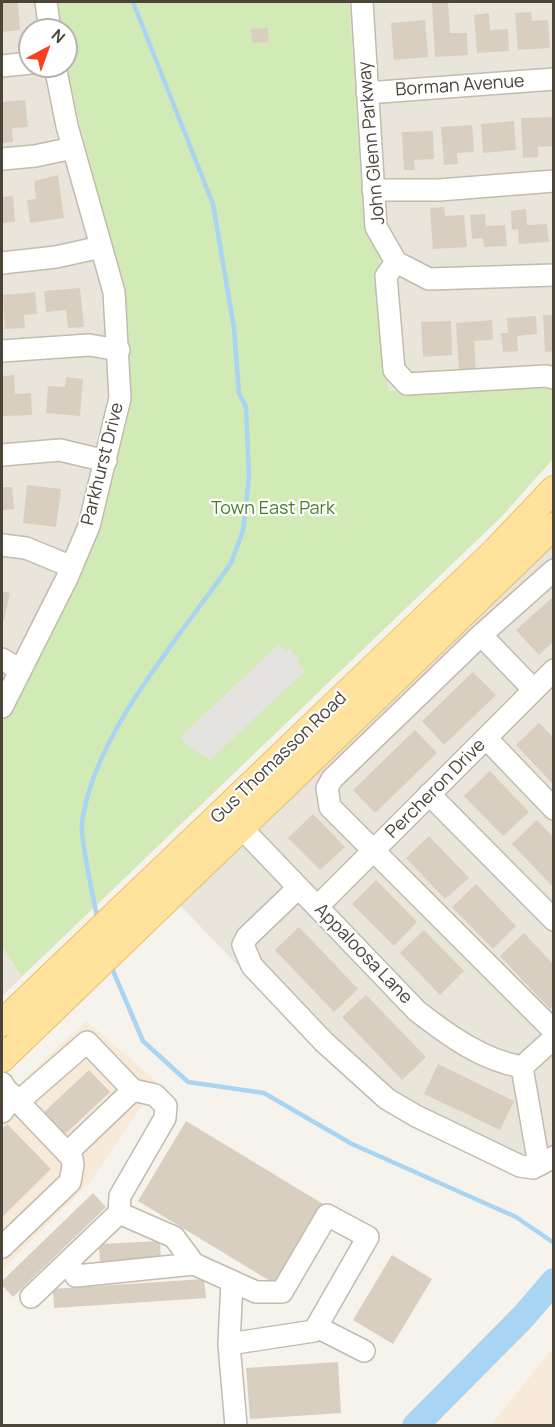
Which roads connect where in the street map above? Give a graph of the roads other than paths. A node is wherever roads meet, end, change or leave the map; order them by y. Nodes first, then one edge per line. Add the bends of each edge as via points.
1 (46, 2) edge
2 (362, 2) edge
3 (48, 18) edge
4 (18, 64) edge
5 (2, 66) edge
6 (58, 78) edge
7 (554, 79) edge
8 (367, 93) junction
9 (73, 148) junction
10 (2, 159) edge
11 (554, 181) edge
12 (373, 190) junction
13 (101, 247) junction
14 (396, 262) junction
15 (2, 263) edge
16 (554, 275) edge
17 (119, 350) junction
18 (2, 351) edge
19 (554, 378) edge
20 (2, 455) edge
21 (106, 461) junction
22 (554, 489) edge
23 (554, 526) edge
24 (2, 544) edge
25 (72, 567) junction
26 (554, 570) edge
27 (481, 635) junction
28 (2, 659) edge
29 (20, 670) junction
30 (546, 682) edge
31 (2, 707) edge
32 (486, 738) junction
33 (429, 794) junction
34 (554, 809) edge
35 (233, 819) junction
36 (374, 852) junction
37 (298, 888) junction
38 (317, 907) junction
39 (554, 920) edge
40 (2, 1023) edge
41 (554, 1031) edge
42 (554, 1038) edge
43 (2, 1059) edge
44 (522, 1067) junction
45 (133, 1090) junction
46 (7, 1097) edge
47 (67, 1153) junction
48 (546, 1161) edge
49 (119, 1214) junction
50 (2, 1247) edge
51 (68, 1262) junction
52 (194, 1264) junction
53 (232, 1281) junction
54 (31, 1297) dead end
55 (317, 1327) junction
56 (229, 1344) junction
57 (364, 1351) dead end
58 (236, 1425) edge

1 - 3 street
2 - 8 street, John Glenn Parkway
4 - 5 street
6 - 9 street, Parkhurst Drive
7 - 8 street, Borman Avenue
8 - 12 street, John Glenn Parkway
9 - 10 street
9 - 13 street, Parkhurst Drive
11 - 12 street via 439,190
12 - 14 street, John Glenn Parkway via 376,227
13 - 15 street
13 - 17 street, Parkhurst Drive via 114,292
14 - 16 street via 429,279
14 - 19 street via 386,276 394,370 407,384
17 - 18 street via 89,345
17 - 21 street, Parkhurst Drive via 120,398
20 - 21 street via 60,450
21 - 25 street, Parkhurst Drive
22 - 35 main road, Gus Thomasson Road
23 - 35 main road, Gus Thomasson Road via 375,702
24 - 25 street via 26,548
25 - 29 street, Parkhurst Drive
26 - 27 street
27 - 30 street
27 - 36 street via 327,788 330,807
28 - 29 street
29 - 31 street, Parkhurst Drive
30 - 32 street, Percheron Drive
32 - 33 street, Percheron Drive
32 - 34 street
33 - 36 street, Percheron Drive
33 - 39 street
35 - 37 street, Appaloosa Lane
35 - 40 main road, Gus Thomasson Road via 142,888
35 - 43 main road, Gus Thomasson Road via 146,918
36 - 38 street, Percheron Drive
36 - 41 street
37 - 38 street, Appaloosa Lane
37 - 48 street via 247,937 243,945 252,966 324,1042 387,1099 520,1166 533,1168
38 - 44 street, Appaloosa Lane via 417,1011 451,1037 502,1064
42 - 44 street
44 - 48 street
45 - 46 street via 87,1042
45 - 47 street
45 - 49 street via 155,1095 166,1106 165,1118 120,1196
46 - 47 street
47 - 50 street via 73,1161 70,1182
49 - 51 street
49 - 52 street via 174,1237
51 - 52 street via 76,1276
51 - 54 street
52 - 53 street
53 - 55 street via 256,1292 282,1292 327,1215 368,1237
53 - 56 street
55 - 56 street via 314,1331
55 - 57 street
56 - 58 street

